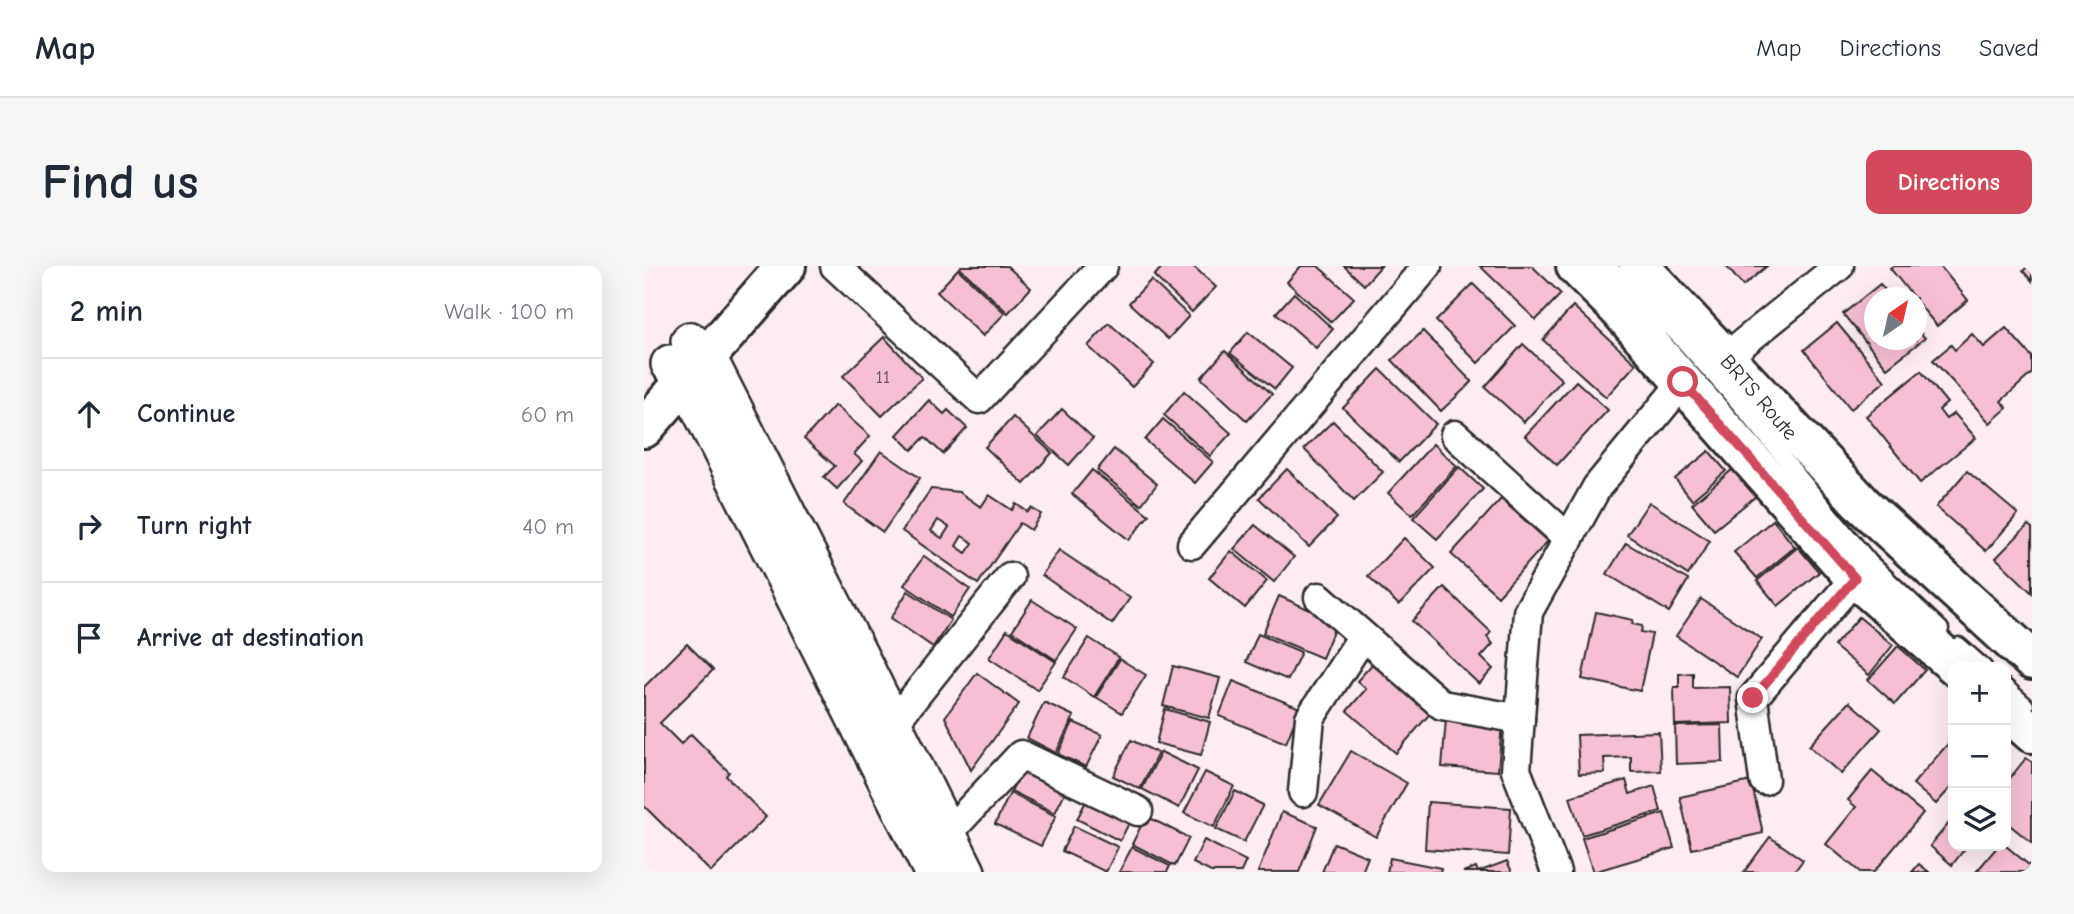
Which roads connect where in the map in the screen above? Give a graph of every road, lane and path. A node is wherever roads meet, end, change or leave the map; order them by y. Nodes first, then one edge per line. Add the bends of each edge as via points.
1 (753, 266) edge
2 (786, 266) edge
3 (835, 266) edge
4 (1103, 266) edge
5 (1427, 266) edge
6 (1576, 266) edge
7 (1609, 266) edge
8 (1639, 266) edge
9 (1839, 266) edge
10 (1726, 357) junction
11 (688, 361) junction
12 (1683, 382) junction
13 (644, 394) edge
14 (644, 428) edge
15 (1455, 435) dead end
16 (1569, 539) junction
17 (1192, 544) dead end
18 (1863, 570) junction
19 (1010, 577) dead end
20 (1319, 597) dead end
21 (1363, 636) junction
22 (2032, 660) edge
23 (1952, 662) edge
24 (1978, 662) edge
25 (2011, 691) edge
26 (2032, 710) edge
27 (2011, 714) edge
28 (1520, 719) junction
29 (893, 724) junction
30 (2032, 733) edge
31 (1765, 780) dead end
32 (1303, 792) dead end
33 (1138, 811) dead end
34 (947, 834) junction
35 (933, 872) edge
36 (966, 872) edge
37 (1556, 872) edge

1 - 11 main road
2 - 11 main road
3 - 4 street via 979,398
5 - 17 street
6 - 12 main road
7 - 18 lane, BRTS Route via 1739,404
8 - 10 main road
9 - 10 street
10 - 22 main road via 1865,507
11 - 13 main road
11 - 14 main road
11 - 29 street
11 - 35 street
12 - 16 street via 1597,487
12 - 18 main road
15 - 16 street
16 - 28 street via 1528,612
18 - 23 main road
18 - 24 lane, BRTS Route
18 - 31 street via 1753,698
19 - 29 street
20 - 21 street
21 - 28 street via 1442,705
21 - 32 street via 1310,718
25 - 26 lane
27 - 30 main road
28 - 37 street via 1516,770
29 - 34 street
33 - 34 street via 1021,755
34 - 36 street

